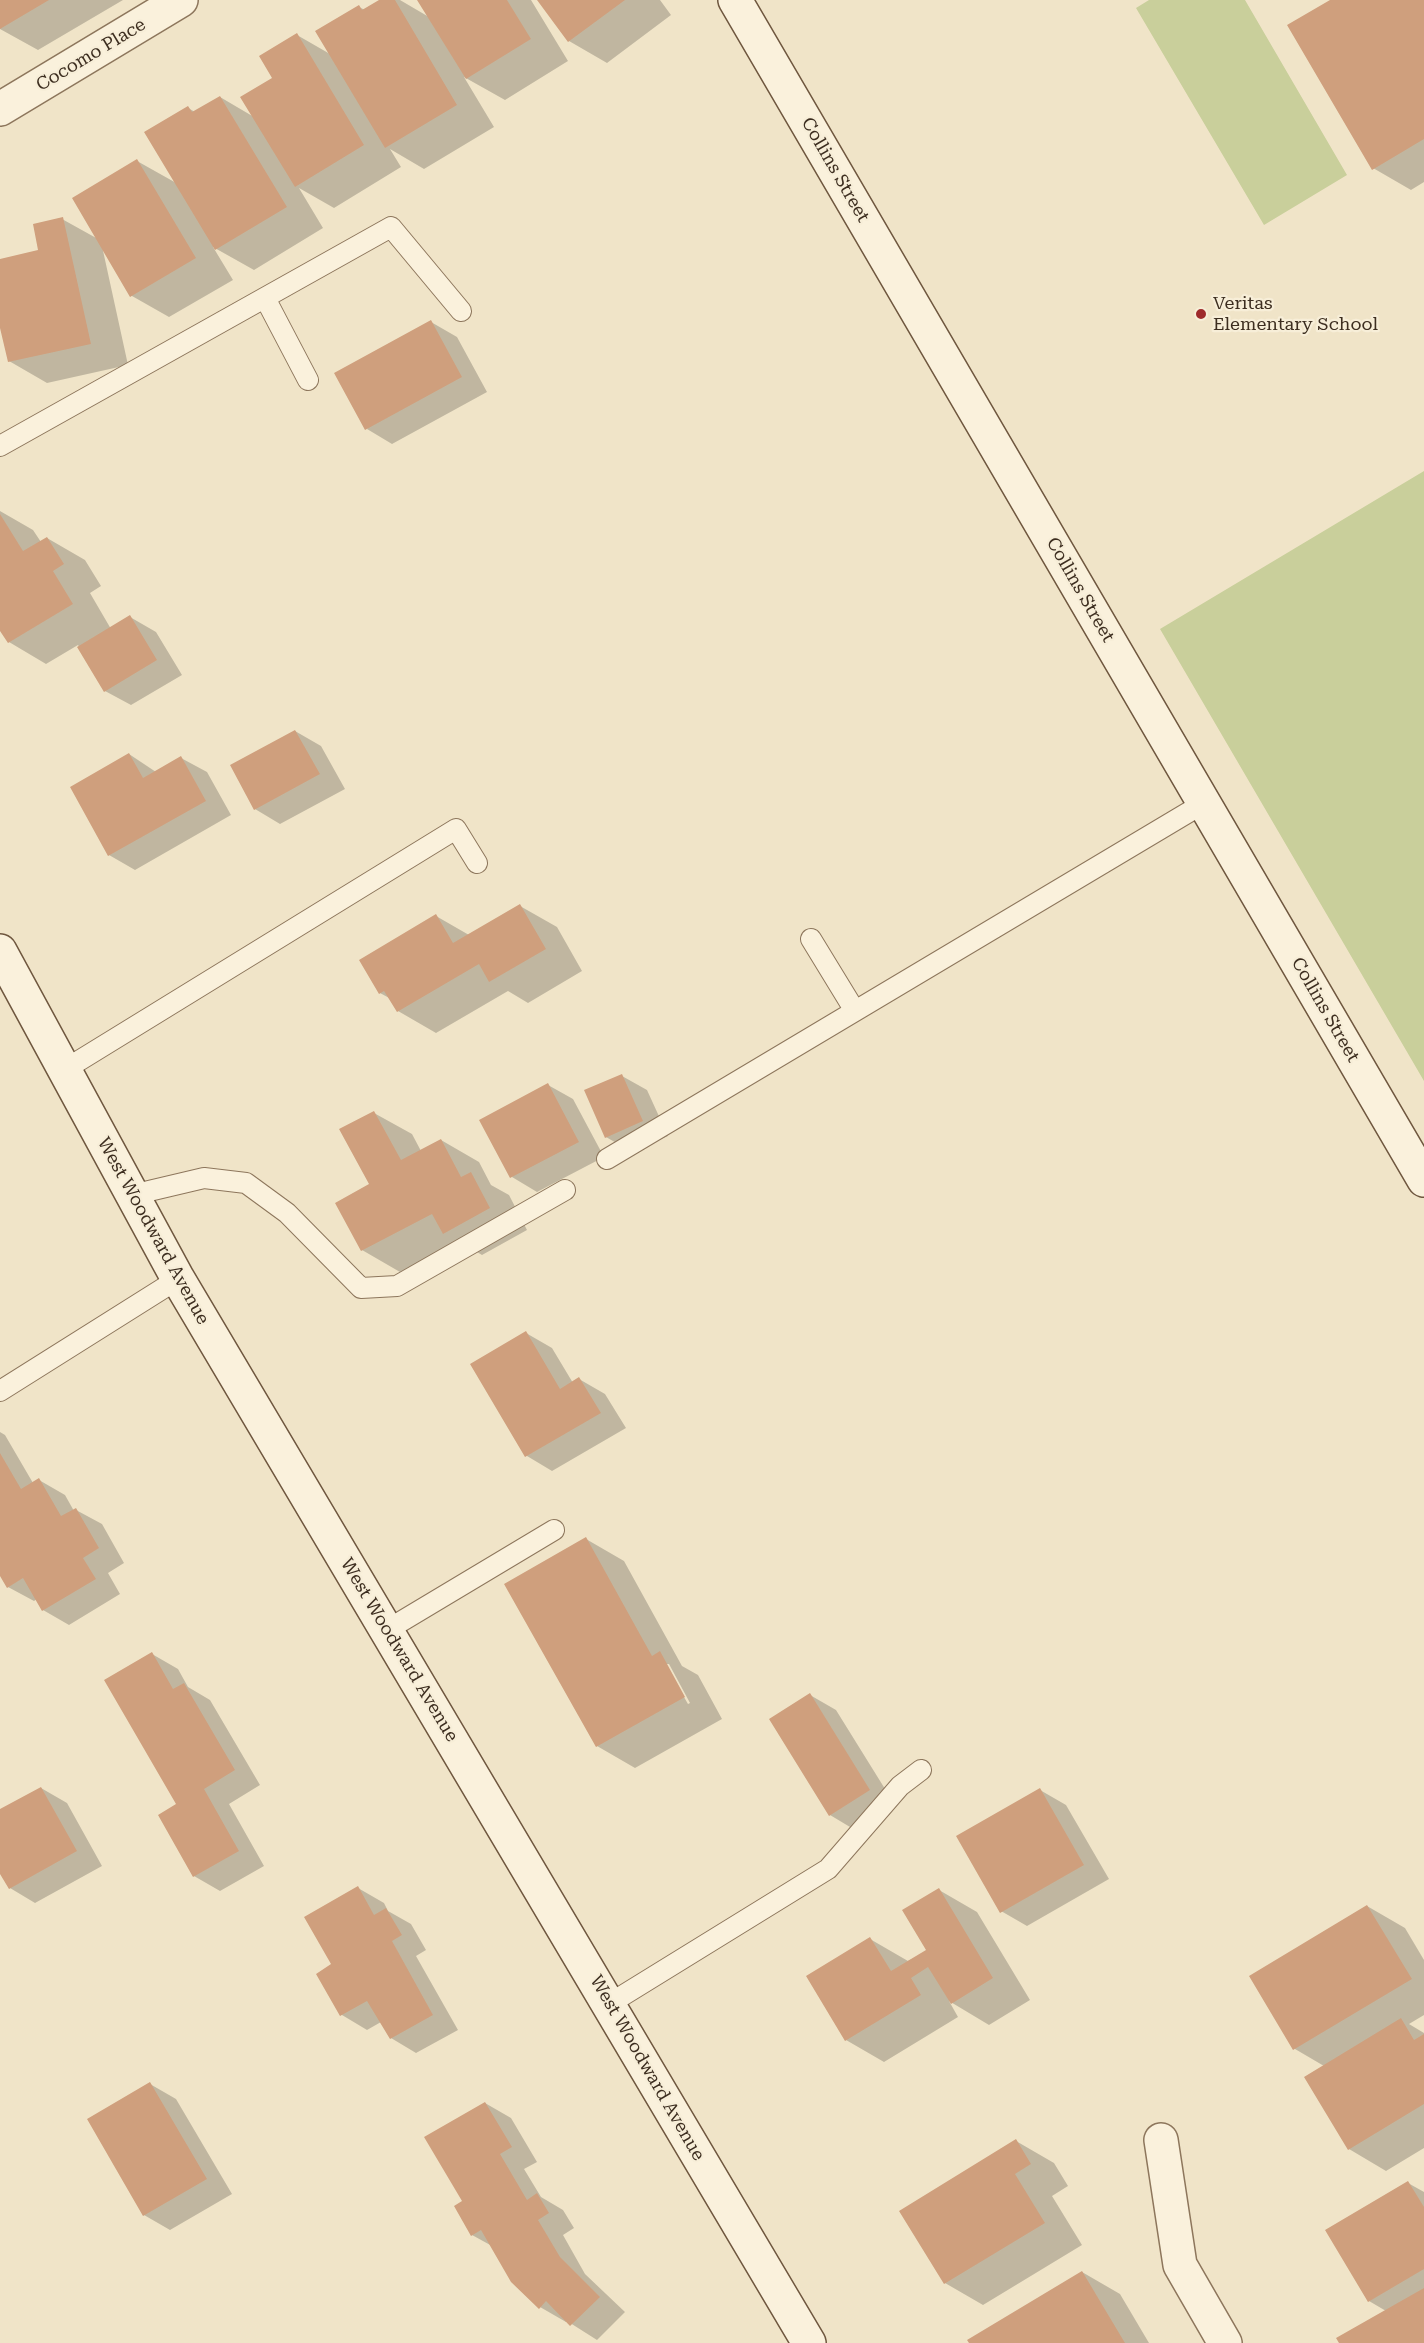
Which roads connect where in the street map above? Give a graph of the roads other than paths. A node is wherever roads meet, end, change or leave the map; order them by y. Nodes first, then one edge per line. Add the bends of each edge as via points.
1 (181, 0) edge
2 (735, 0) edge
3 (0, 109) edge
4 (265, 298) junction
5 (461, 311) dead end
6 (308, 380) dead end
7 (0, 446) edge
8 (1204, 803) junction
9 (477, 863) dead end
10 (811, 939) dead end
11 (0, 951) edge
12 (855, 1011) junction
13 (64, 1070) junction
14 (607, 1159) dead end
15 (1424, 1180) edge
16 (565, 1190) dead end
17 (132, 1195) junction
18 (178, 1279) junction
19 (0, 1391) edge
20 (554, 1530) dead end
21 (387, 1630) junction
22 (921, 1770) dead end
23 (609, 2004) junction
24 (1161, 2140) dead end
25 (809, 2343) edge
26 (1225, 2343) edge

1 - 3 street, Cocomo Place
2 - 8 street, Collins Street
4 - 5 lane via 391,227
4 - 6 lane
4 - 7 lane
8 - 12 lane
8 - 15 street, Collins Street
9 - 13 lane via 456,829
10 - 12 lane
11 - 13 street, West Woodward Avenue
12 - 14 lane
13 - 17 street, West Woodward Avenue
16 - 17 lane via 396,1286 361,1288 287,1213 246,1183 204,1178
17 - 18 street, West Woodward Avenue
18 - 19 lane
18 - 21 street, West Woodward Avenue
20 - 21 lane
21 - 23 street, West Woodward Avenue
22 - 23 lane via 900,1786 828,1869
23 - 25 street, West Woodward Avenue
24 - 26 street via 1180,2265

